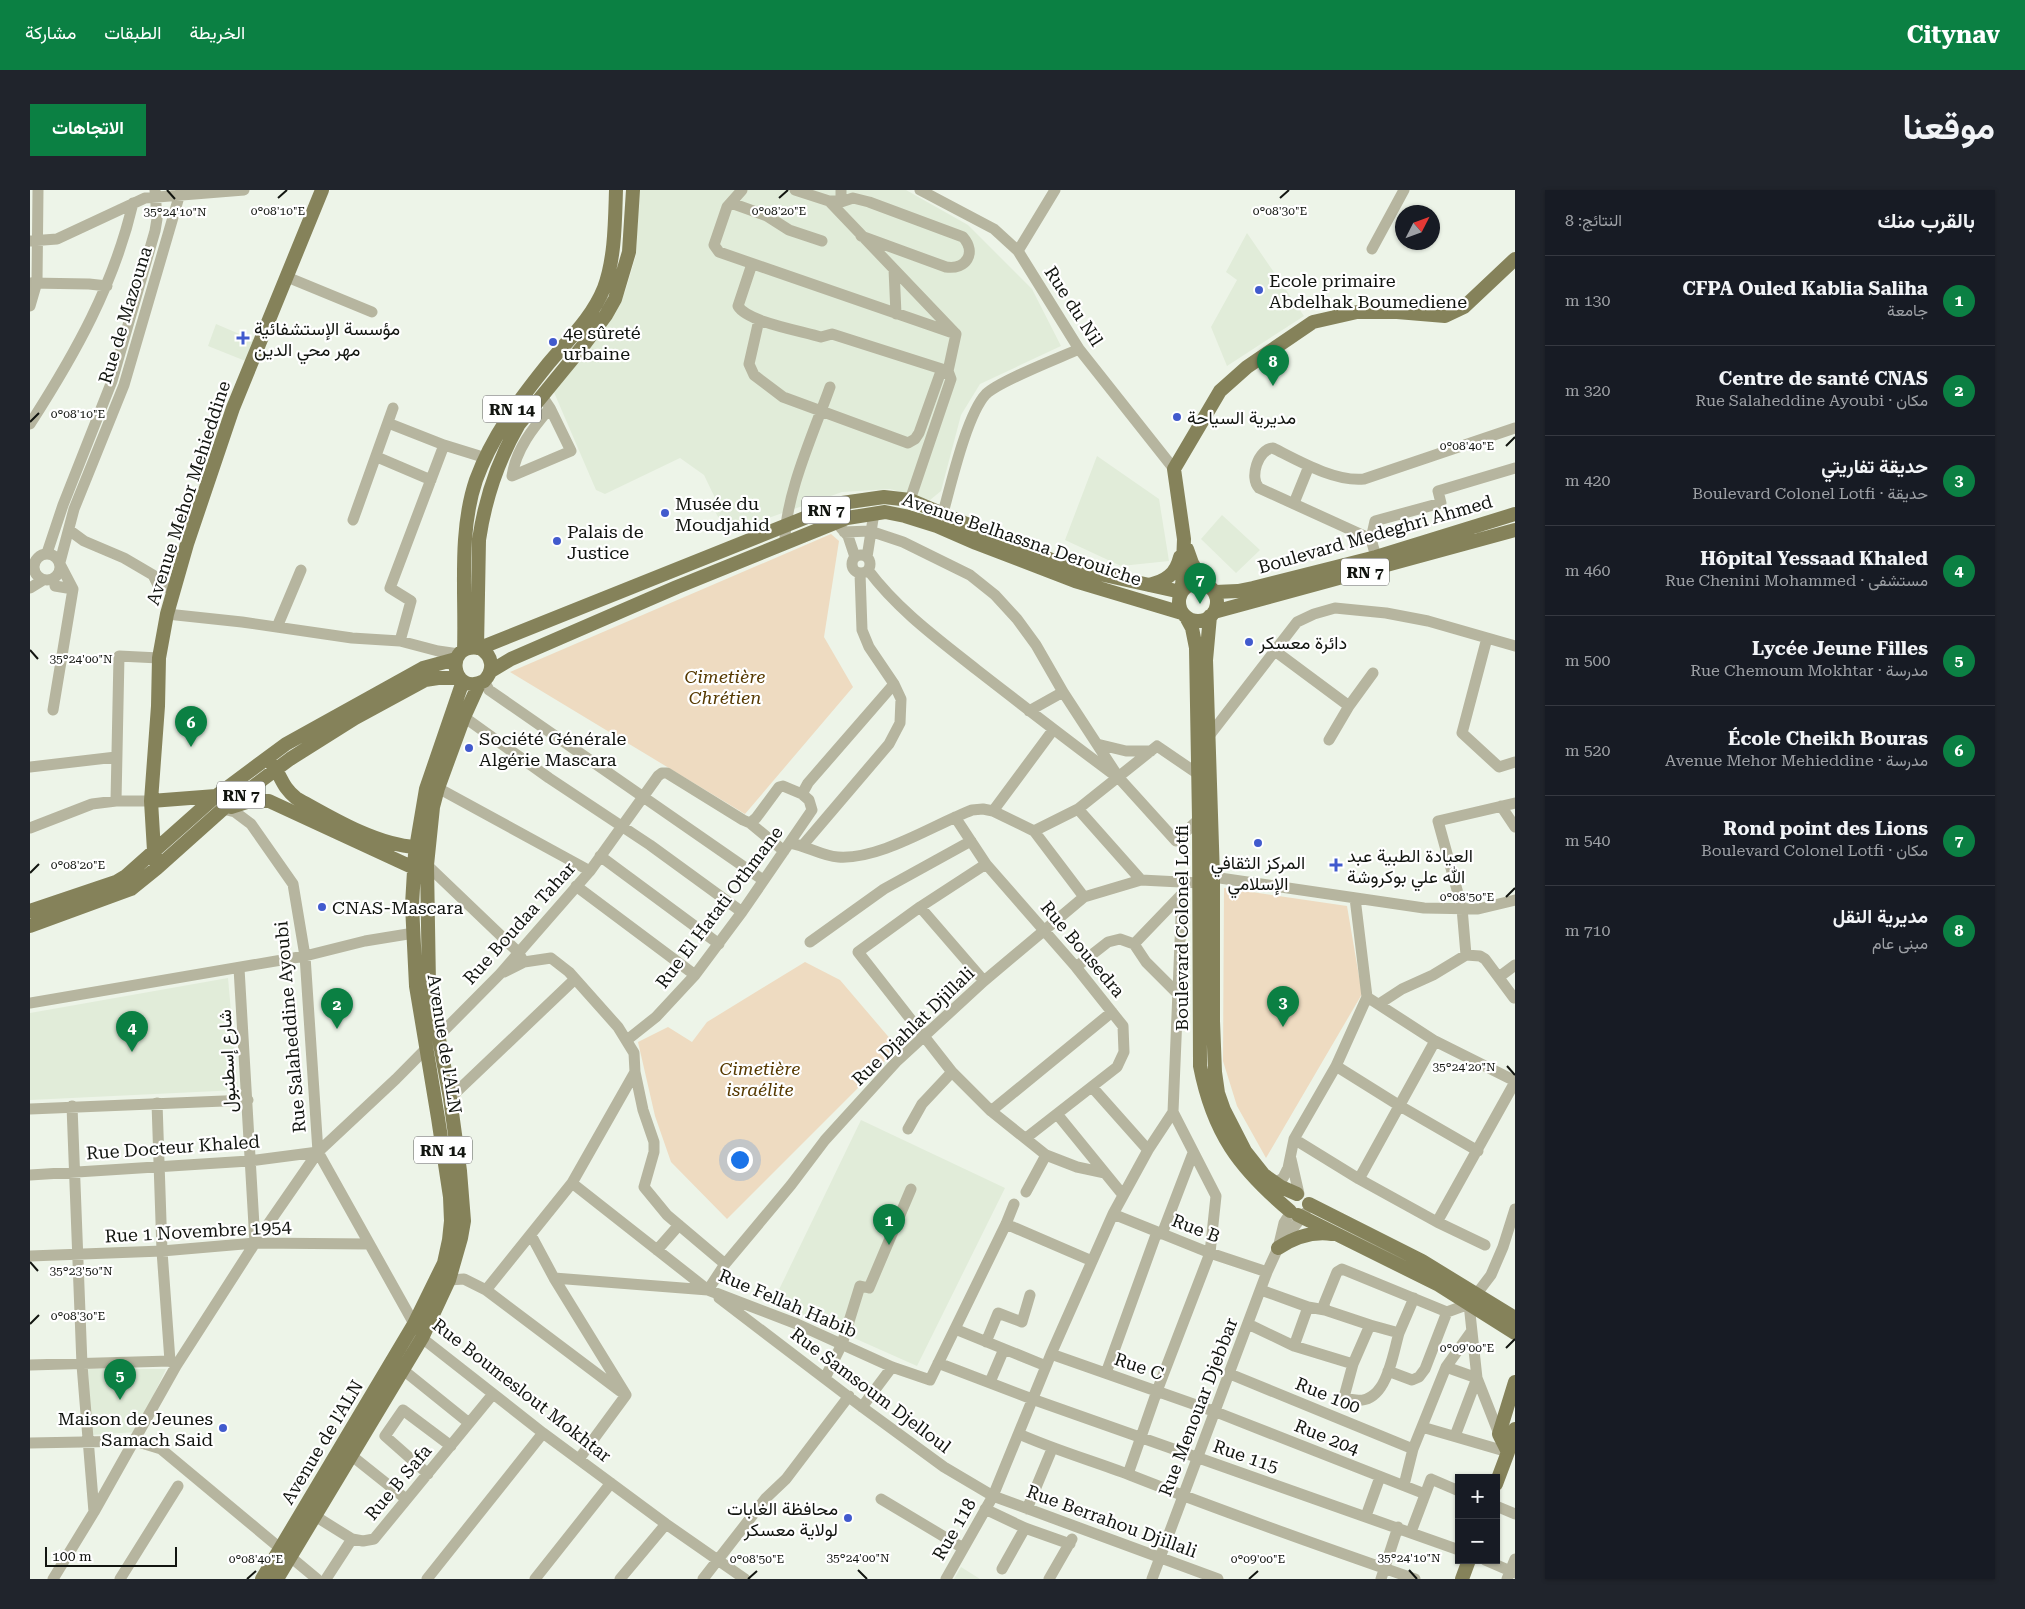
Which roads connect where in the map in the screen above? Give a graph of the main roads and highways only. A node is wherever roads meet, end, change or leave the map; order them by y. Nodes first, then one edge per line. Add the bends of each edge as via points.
1 (322, 190) edge
2 (616, 190) edge
3 (633, 190) edge
4 (1515, 259) edge
5 (1515, 514) edge
6 (1515, 530) edge
7 (1184, 539) junction
8 (1377, 563) junction
9 (1149, 585) junction
10 (1209, 587) junction
11 (1182, 591) junction
12 (1212, 614) junction
13 (1184, 615) junction
14 (467, 652) junction
15 (485, 679) junction
16 (461, 680) junction
17 (264, 760) junction
18 (277, 769) junction
19 (151, 801) junction
20 (219, 803) junction
21 (416, 847) junction
22 (154, 851) junction
23 (421, 867) junction
24 (157, 868) junction
25 (30, 911) edge
26 (30, 926) edge
27 (1299, 1208) junction
28 (1336, 1234) junction
29 (1278, 1248) road end
30 (1474, 1299) junction
31 (1515, 1318) edge
32 (1515, 1333) edge
33 (1515, 1382) edge
34 (1515, 1429) edge
35 (1508, 1452) junction
36 (1500, 1474) edge
37 (286, 1553) junction
38 (1468, 1564) edge
39 (262, 1579) edge
40 (277, 1579) edge
41 (1462, 1579) edge

1 - 19 main road, Avenue Mehor Mehieddine via 234,408 173,589 159,658
2 - 14 main road, RN 14 via 611,257 604,287 590,315 514,407 494,439 476,480 464,556
3 - 14 main road, RN 14 via 629,252 615,299 583,346 511,438 494,475 480,540
4 - 7 main road via 1464,307 1445,316 1357,312 1313,322 1247,367 1220,391 1174,469
5 - 8 main road, Boulevard Medeghri Ahmed / RN 7
6 - 8 main road, Boulevard Medeghri Ahmed / RN 7
7 - 9 main road via 1174,573 1164,581
7 - 10 main road via 1192,563
7 - 11 main road
8 - 10 main road, Boulevard Medeghri Ahmed / RN 7 via 1238,591
8 - 12 main road, Boulevard Medeghri Ahmed / RN 7
9 - 11 main road, Avenue Belhassna Derouiche / RN 7
9 - 14 main road, Avenue Belhassna Derouiche / RN 7 via 1068,567 910,500 884,497 842,503
10 - 11 main road via 1192,583
10 - 12 main road via 1217,602
11 - 13 main road via 1178,603
12 - 13 main road via 1199,621
12 - 27 main road, Boulevard Colonel Lotfi via 1206,660 1213,877 1213,1021 1218,1093 1234,1131 1257,1168
13 - 15 main road, Avenue Belhassna Derouiche / RN 7 via 1075,581 937,526 885,512 874,513 847,518 840,528 785,544 511,658
13 - 27 main road, Boulevard Colonel Lotfi via 1192,628 1196,648 1200,819 1196,884 1200,1066 1204,1088 1230,1149 1256,1181
14 - 15 main road via 488,655 491,660
14 - 16 main road via 456,672
14 - 17 main road, RN 7 via 423,668 286,744
15 - 16 main road via 471,684
15 - 23 main road, Avenue de l'ALN / RN 14 via 464,717 438,788
16 - 18 main road, RN 7 via 425,680 356,718
16 - 21 main road, Avenue de l'ALN / RN 14 via 428,781
17 - 18 main road
17 - 20 main road, RN 7
18 - 20 main road, RN 7
18 - 21 main road via 286,790 296,798 375,837
19 - 20 main road
19 - 22 main road, Avenue Mehor Mehieddine
20 - 22 main road, RN 7
20 - 23 main road via 269,801
20 - 24 main road, RN 7
21 - 23 main road, Avenue de l'ALN / RN 14
22 - 24 main road, Avenue Mehor Mehieddine
22 - 25 main road, RN 7 via 116,882
23 - 37 main road, Avenue de l'ALN / RN 14 via 412,905 416,986 448,1188 449,1240 444,1263 414,1324
23 - 37 main road, Avenue de l'ALN / RN 14 via 429,985 460,1171 464,1221 456,1264 422,1338 315,1516
24 - 26 main road, RN 7 via 121,894
27 - 28 main road, Boulevard Colonel Lotfi
27 - 30 main road, Boulevard Colonel Lotfi via 1422,1261
28 - 29 main road via 1306,1235
28 - 30 main road, Boulevard Colonel Lotfi
30 - 31 main road, Boulevard Colonel Lotfi
30 - 32 main road, Boulevard Colonel Lotfi
33 - 35 main road via 1498,1434
34 - 35 main road
35 - 36 main road
37 - 39 main road, Avenue de l'ALN / RN 14
37 - 40 main road, Avenue de l'ALN / RN 14
38 - 41 main road

